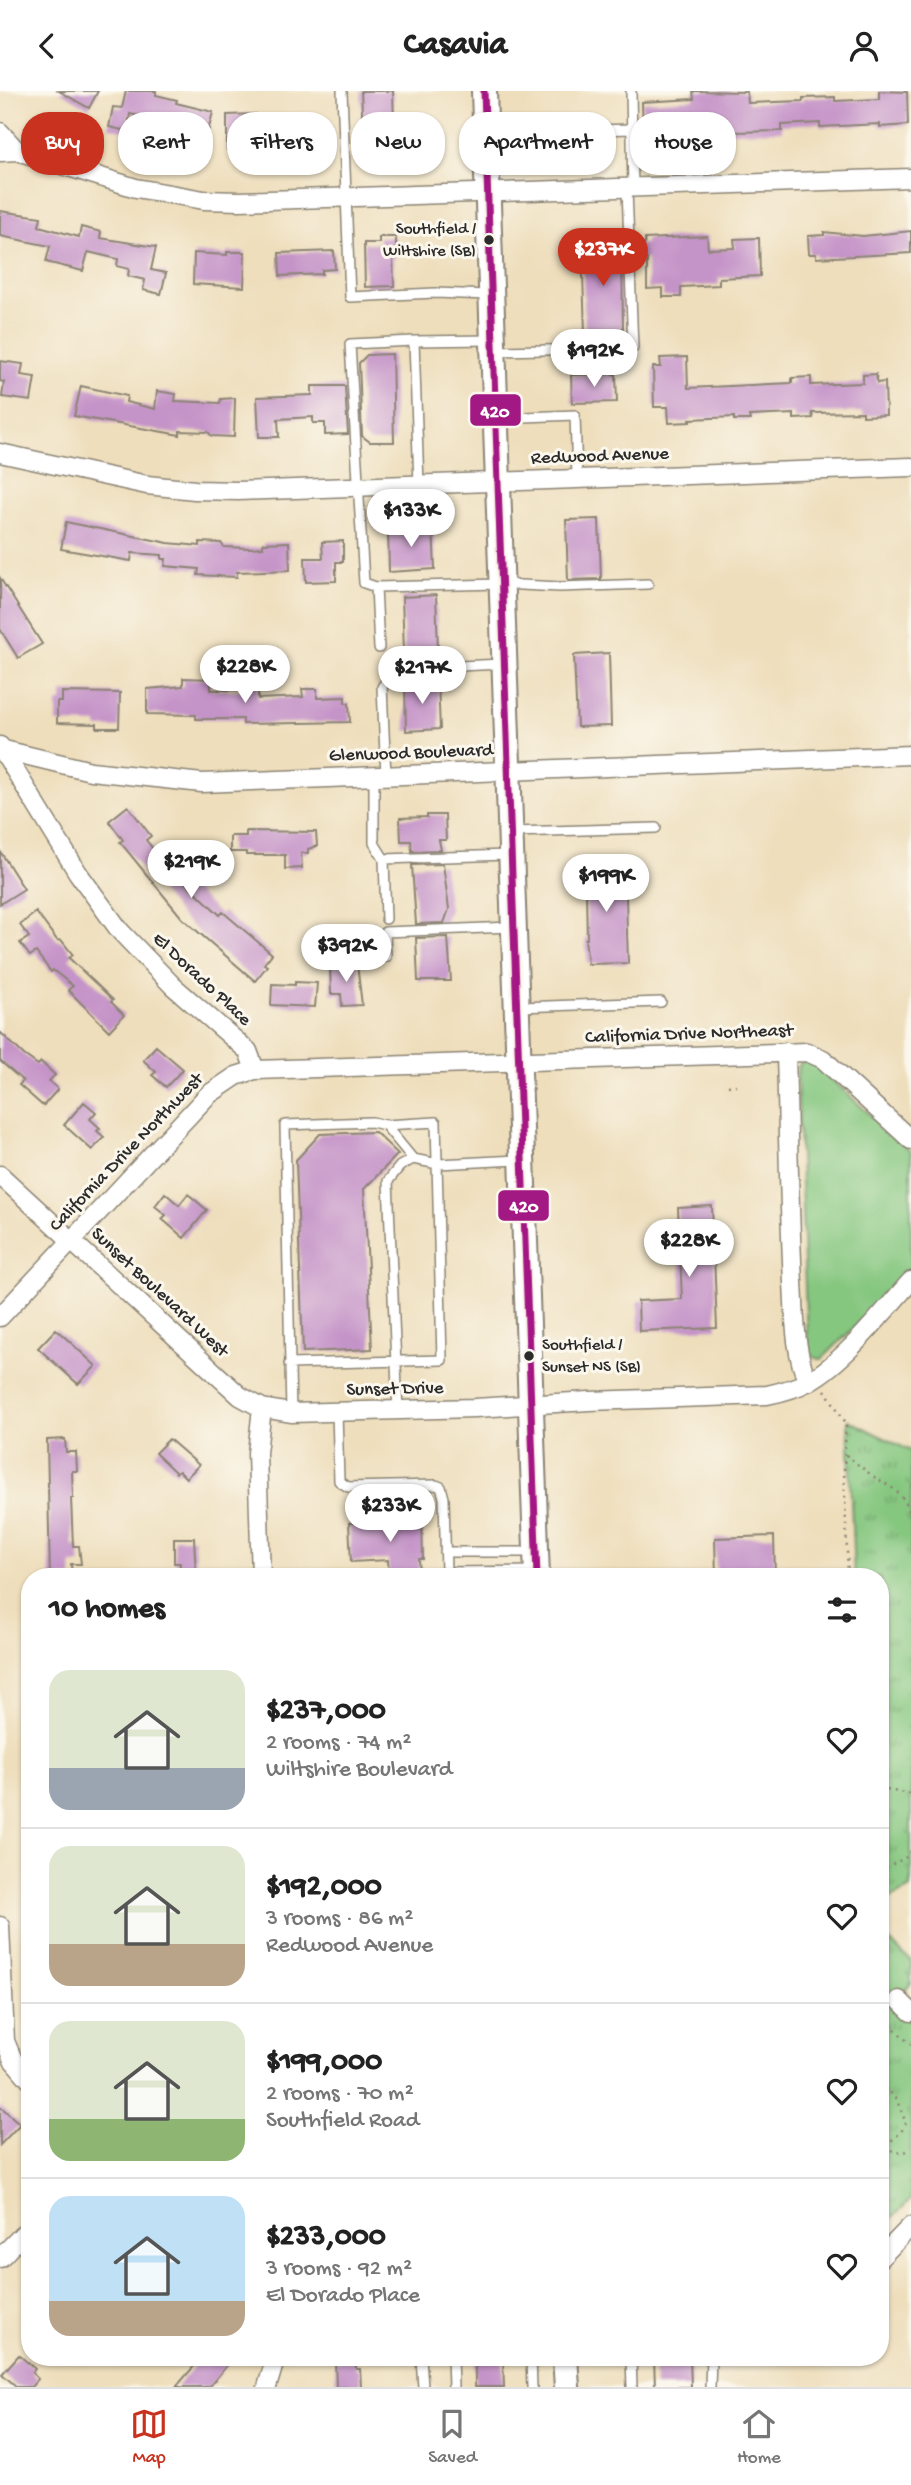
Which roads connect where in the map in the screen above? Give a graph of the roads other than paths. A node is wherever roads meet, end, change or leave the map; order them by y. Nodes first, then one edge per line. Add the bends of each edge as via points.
1 (342, 91) edge
2 (484, 91) edge
3 (631, 91) edge
4 (484, 112) edge
5 (632, 112) edge
6 (0, 132) edge
7 (8, 151) edge
8 (487, 175) edge
9 (630, 175) edge
10 (911, 178) edge
11 (630, 189) junction
12 (488, 193) junction
13 (346, 199) junction
14 (491, 295) junction
15 (414, 341) junction
16 (493, 345) junction
17 (496, 418) junction
18 (0, 453) edge
19 (911, 467) edge
20 (578, 478) junction
21 (497, 482) junction
22 (419, 485) junction
23 (357, 488) junction
24 (648, 584) dead end
25 (501, 585) junction
26 (376, 587) junction
27 (379, 648) dead end
28 (504, 664) junction
29 (1, 748) edge
30 (911, 755) edge
31 (508, 771) junction
32 (379, 777) junction
33 (656, 828) dead end
34 (510, 843) junction
35 (384, 859) junction
36 (386, 919) dead end
37 (514, 927) junction
38 (386, 957) dead end
39 (661, 1002) dead end
40 (517, 1007) junction
41 (786, 1052) junction
42 (519, 1063) junction
43 (255, 1070) junction
44 (385, 1125) junction
45 (911, 1140) edge
46 (413, 1159) junction
47 (522, 1160) junction
48 (438, 1164) junction
49 (0, 1175) edge
50 (72, 1241) junction
51 (911, 1281) edge
52 (0, 1317) edge
53 (396, 1361) junction
54 (289, 1364) junction
55 (814, 1382) junction
56 (530, 1403) junction
57 (262, 1408) junction
58 (398, 1411) junction
59 (337, 1412) junction
60 (292, 1413) junction
61 (445, 1552) junction
62 (536, 1566) edge
63 (261, 1568) edge
64 (446, 1568) edge
65 (506, 1568) edge
66 (0, 1926) edge
67 (21, 2069) edge
68 (911, 2226) edge
69 (21, 2236) edge
70 (889, 2249) edge
71 (0, 2258) edge
72 (273, 2366) edge
73 (422, 2366) edge
74 (452, 2366) edge
75 (531, 2366) edge
76 (566, 2366) edge
77 (631, 2366) edge
78 (711, 2366) edge
79 (267, 2387) edge
80 (423, 2387) edge
81 (453, 2387) edge
82 (532, 2387) edge
83 (567, 2387) edge
84 (632, 2387) edge
85 (710, 2387) edge

1 - 13 lane
2 - 4 main road
3 - 5 lane
6 - 7 street
7 - 13 street via 136,188 185,197
8 - 12 main road
9 - 11 lane
10 - 11 street
11 - 12 street
11 - 16 lane via 633,348
12 - 13 street
12 - 14 main road
13 - 14 lane via 350,297
14 - 16 main road
15 - 16 lane
15 - 22 lane
15 - 23 lane via 350,344
16 - 17 main road
17 - 20 lane via 575,415
17 - 21 main road
18 - 23 street, Redwood Avenue via 167,488
19 - 20 street, Redwood Avenue
20 - 21 street, Redwood Avenue
21 - 22 street, Redwood Avenue
21 - 25 main road
22 - 23 street, Redwood Avenue
23 - 26 lane via 364,583
24 - 25 lane
25 - 26 lane
25 - 28 main road
26 - 27 lane
28 - 31 main road
28 - 32 lane via 395,669 382,687
29 - 32 street, Glenwood Boulevard via 91,771 202,783
29 - 43 street, El Dorado Place via 78,873 120,931 173,986 248,1051
30 - 31 street, Glenwood Boulevard
31 - 32 street, Glenwood Boulevard
31 - 34 main road
32 - 35 lane via 373,843
33 - 34 lane
34 - 35 lane
34 - 37 main road
35 - 36 lane
37 - 38 lane via 385,932
37 - 40 main road
39 - 40 lane
40 - 42 main road
41 - 42 street, California Drive Northeast
41 - 45 street, California Drive Northeast via 807,1052 823,1059
41 - 55 street via 796,1321 803,1370
42 - 43 street, California Drive Northwest
42 - 47 main road
43 - 50 street, California Drive Northwest via 236,1076 208,1095
44 - 46 lane
44 - 48 lane via 436,1122
44 - 54 lane via 285,1125
46 - 48 lane
46 - 53 lane via 388,1181
47 - 48 lane
47 - 56 main road
48 - 53 lane via 442,1360
49 - 50 street, Sunset Boulevard West
50 - 52 street, California Drive Northwest
50 - 57 street, Sunset Boulevard West via 240,1396
51 - 55 street
53 - 54 lane
53 - 58 lane
54 - 60 lane
55 - 56 street, Sunset Drive via 767,1395
56 - 58 street, Sunset Drive
56 - 62 main road
57 - 60 street, Sunset Drive
57 - 63 street via 257,1430
58 - 59 street, Sunset Drive
59 - 60 street, Sunset Drive
59 - 61 lane via 339,1481 348,1487 441,1487
61 - 62 lane
61 - 64 lane
62 - 65 lane
66 - 67 street via 5,2042
68 - 70 street
69 - 71 street
72 - 79 street
73 - 80 lane
74 - 81 lane
75 - 82 lane
76 - 83 main road
77 - 84 lane
78 - 85 lane

